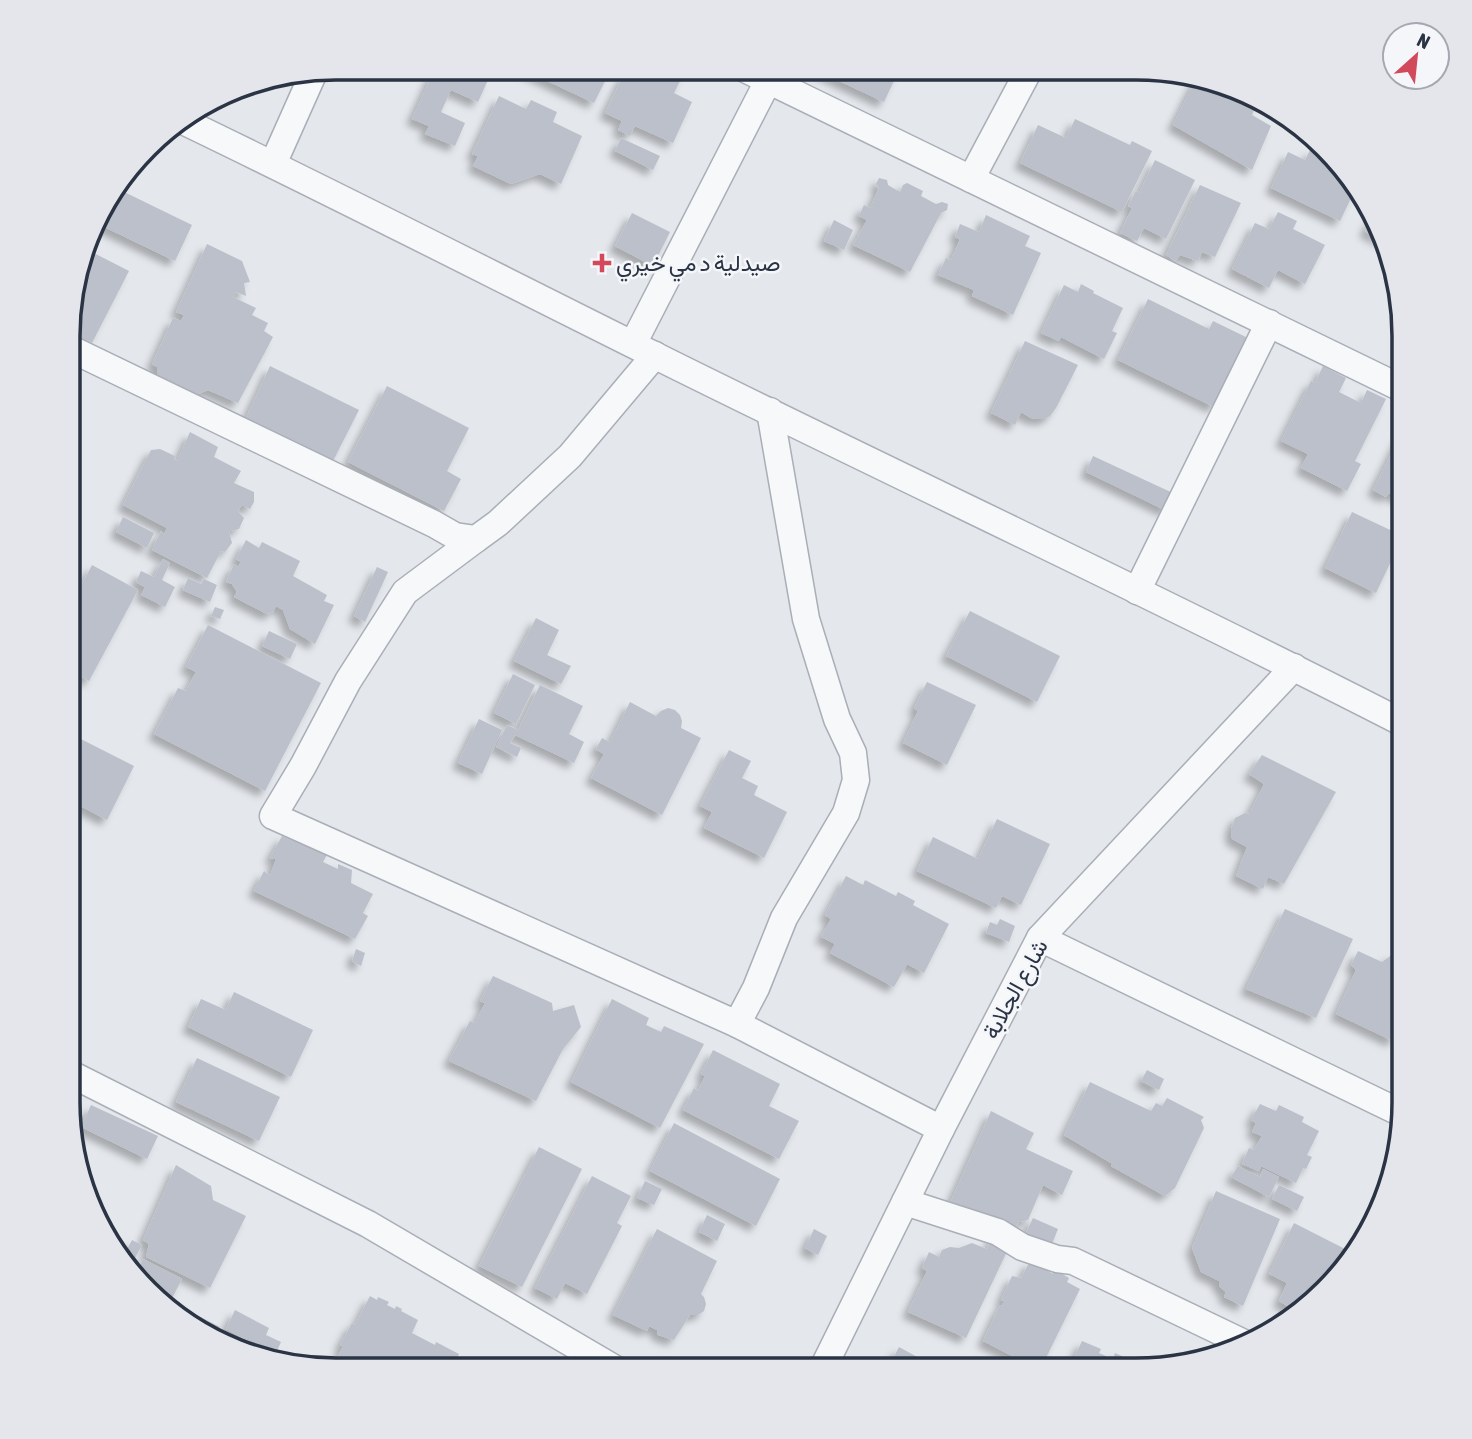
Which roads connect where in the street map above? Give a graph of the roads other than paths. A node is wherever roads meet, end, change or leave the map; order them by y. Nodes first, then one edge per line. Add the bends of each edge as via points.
1 (754, 80) edge
2 (766, 80) edge
3 (1024, 80) edge
4 (309, 82) edge
5 (192, 125) edge
6 (273, 164) junction
7 (971, 179) junction
8 (1269, 323) junction
9 (644, 350) junction
10 (80, 353) edge
11 (1392, 384) edge
12 (769, 411) junction
13 (476, 540) junction
14 (1137, 591) junction
15 (1294, 667) junction
16 (1392, 717) edge
17 (1040, 938) junction
18 (737, 1024) junction
19 (80, 1079) edge
20 (1392, 1109) edge
21 (941, 1129) junction
22 (905, 1202) junction
23 (1235, 1339) edge
24 (596, 1359) edge
25 (827, 1359) edge

1 - 9 street
2 - 7 street
3 - 7 street
4 - 6 street
5 - 6 street
6 - 9 street
7 - 8 street
8 - 11 street
8 - 14 street
9 - 12 street
9 - 13 street via 570,456
10 - 13 street via 455,536
12 - 14 street
12 - 18 street via 806,619 837,719 853,753 856,780 846,813 784,918
13 - 18 street via 405,592 348,681 273,816
14 - 15 street
15 - 16 street
15 - 17 street, شارع الجلابة
17 - 20 street
17 - 21 street, شارع الجلابة
18 - 21 street
19 - 24 street via 368,1224
21 - 22 street, شارع الجلابة
22 - 23 street via 998,1232 1022,1247 1073,1261
22 - 25 street, شارع الجلابة

